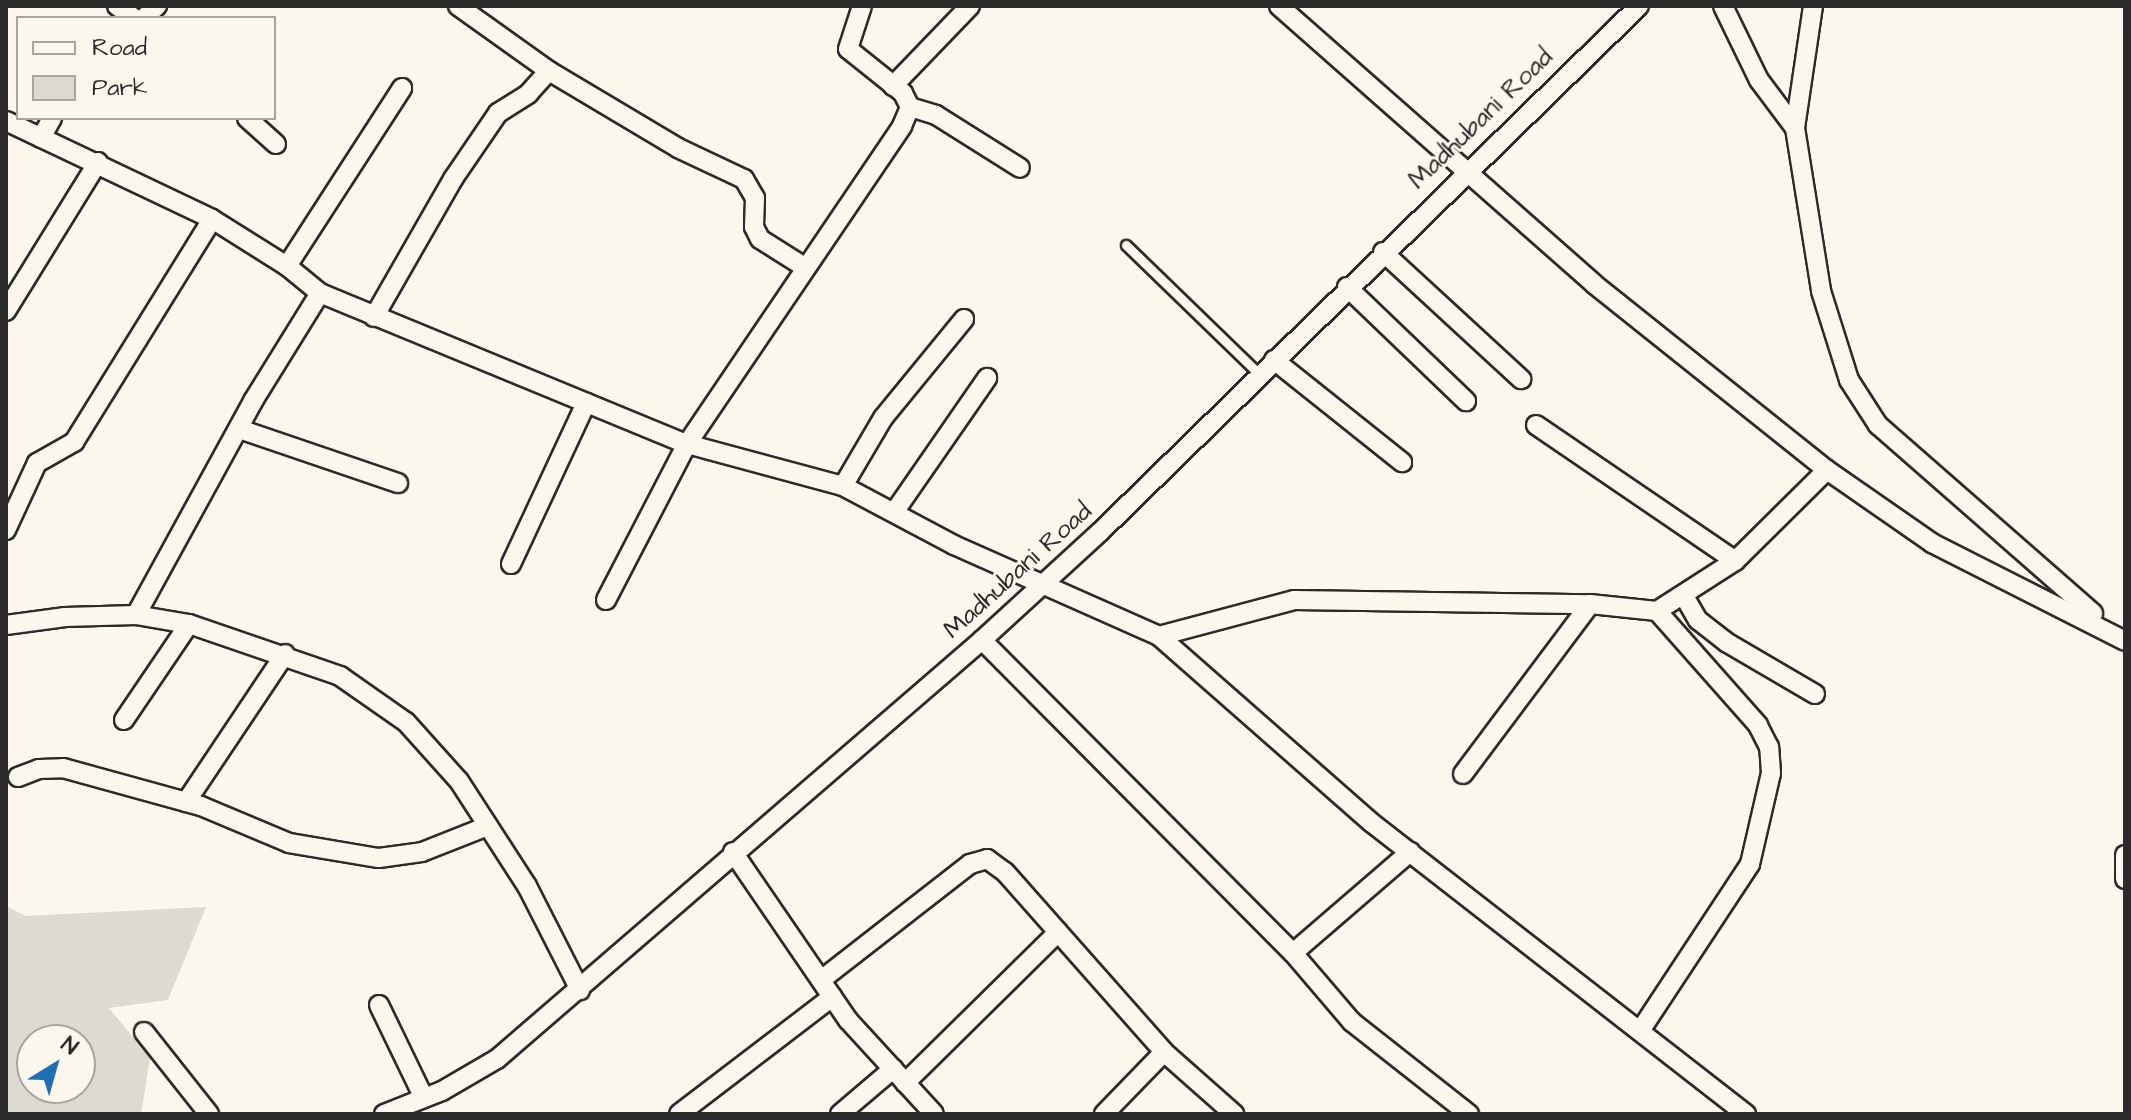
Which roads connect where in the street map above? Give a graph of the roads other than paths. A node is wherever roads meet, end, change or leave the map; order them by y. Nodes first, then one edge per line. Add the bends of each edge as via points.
1 (458, 6) edge
2 (862, 6) edge
3 (970, 6) edge
4 (1279, 6) edge
5 (1639, 6) edge
6 (1723, 6) edge
7 (1813, 6) edge
8 (549, 71) junction
9 (893, 86) junction
10 (402, 88) dead end
11 (910, 107) junction
12 (51, 120) edge
13 (249, 120) edge
14 (6, 121) edge
15 (1795, 128) junction
16 (41, 138) junction
17 (276, 144) dead end
18 (98, 162) junction
19 (1020, 168) dead end
20 (1470, 169) junction
21 (212, 219) junction
22 (1126, 245) dead end
23 (1383, 252) junction
24 (287, 266) junction
25 (806, 268) junction
26 (1347, 287) junction
27 (320, 293) junction
28 (6, 311) edge
29 (374, 317) junction
30 (964, 319) dead end
31 (1274, 360) junction
32 (1259, 374) junction
33 (987, 378) dead end
34 (1521, 379) dead end
35 (1466, 401) dead end
36 (586, 403) junction
37 (1536, 425) dead end
38 (239, 429) junction
39 (687, 444) junction
40 (1402, 462) dead end
41 (1827, 470) junction
42 (398, 483) dead end
43 (843, 486) junction
44 (895, 511) junction
45 (6, 530) edge
46 (1735, 561) junction
47 (511, 564) dead end
48 (1045, 582) junction
49 (1684, 596) junction
50 (606, 600) dead end
51 (1590, 604) junction
52 (1657, 611) junction
53 (136, 615) junction
54 (189, 624) junction
55 (6, 626) edge
56 (1159, 636) junction
57 (2119, 636) edge
58 (982, 640) junction
59 (285, 654) junction
60 (1815, 694) dead end
61 (124, 720) dead end
62 (1463, 774) dead end
63 (18, 777) dead end
64 (186, 802) junction
65 (488, 826) junction
66 (733, 852) junction
67 (1410, 852) junction
68 (2125, 855) edge
69 (2125, 879) edge
70 (1058, 932) junction
71 (1293, 953) junction
72 (821, 980) junction
73 (580, 990) junction
74 (832, 997) junction
75 (379, 1005) dead end
76 (1640, 1031) junction
77 (144, 1032) dead end
78 (1164, 1052) junction
79 (899, 1076) junction
80 (424, 1098) junction
81 (209, 1114) edge
82 (386, 1114) edge
83 (679, 1114) edge
84 (840, 1114) edge
85 (934, 1114) edge
86 (1104, 1114) edge
87 (1234, 1114) edge
88 (1469, 1114) edge
89 (1746, 1114) edge

1 - 8 street
2 - 9 street via 848,49
3 - 9 street
4 - 20 street
5 - 20 street, Madhubani Road
6 - 15 street via 1759,80
7 - 15 street
8 - 25 street via 678,148 744,179 755,198 754,227 760,239
8 - 29 street via 528,94 498,113 453,179
9 - 11 street
10 - 24 street
11 - 19 street via 936,115
11 - 25 street
12 - 16 street
13 - 17 street
14 - 16 street
15 - 57 street via 1821,291 1849,380 1878,425
16 - 18 street
18 - 21 street
18 - 28 street
20 - 23 street, Madhubani Road
20 - 41 street via 1594,284
21 - 24 street
21 - 45 street via 74,442 37,463
22 - 32 lane
23 - 26 street, Madhubani Road
23 - 34 street
24 - 27 street
25 - 39 street
26 - 31 street, Madhubani Road
26 - 35 street
27 - 29 street
27 - 38 street
29 - 36 street
30 - 43 street via 883,418
31 - 32 street, Madhubani Road
31 - 40 street
32 - 48 street, Madhubani Road
33 - 44 street
36 - 39 street
36 - 47 street
37 - 46 street
38 - 42 street
38 - 53 street
39 - 43 street
39 - 50 street
41 - 46 street
41 - 57 street via 1932,543
43 - 44 street
44 - 48 street via 954,545
46 - 49 street
48 - 56 street
48 - 58 street, Madhubani Road
49 - 52 street
49 - 60 street via 1698,620 1726,642
51 - 52 street
51 - 56 street via 1294,600
51 - 62 street
52 - 76 street via 1758,725 1769,747 1771,773 1750,864
53 - 54 street
53 - 55 street
54 - 59 street
54 - 61 street
56 - 67 street
58 - 66 street, Madhubani Road
58 - 71 street
59 - 64 street
59 - 65 street via 340,676 406,722 459,781
63 - 64 street via 63,768
64 - 65 street via 289,843 379,858 422,852
65 - 73 street via 527,886
66 - 72 street
66 - 73 street, Madhubani Road
67 - 71 street
67 - 76 street
68 - 69 street
70 - 72 street via 995,863 978,860
70 - 78 street
70 - 79 street
71 - 88 street via 1352,1022
72 - 74 street
73 - 80 street, Madhubani Road via 497,1059
74 - 79 street
74 - 83 street
75 - 80 street
76 - 89 street
77 - 81 street
78 - 86 street
78 - 87 street
79 - 84 street
79 - 85 street
80 - 82 street, Madhubani Road

